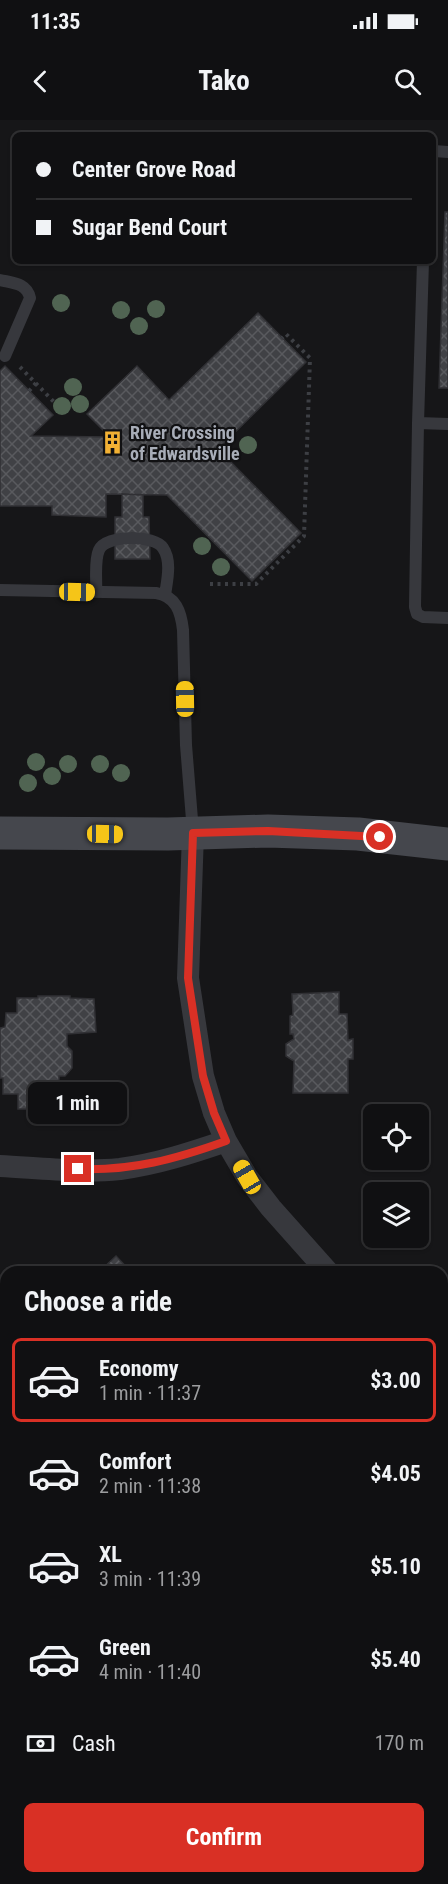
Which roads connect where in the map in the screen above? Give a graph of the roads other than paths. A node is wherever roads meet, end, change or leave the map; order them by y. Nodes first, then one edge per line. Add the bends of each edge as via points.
1 (423, 264) edge
2 (0, 280) edge
3 (5, 356) road end
4 (418, 423) junction
5 (448, 424) edge
6 (0, 590) edge
7 (96, 592) junction
8 (165, 595) junction
9 (448, 618) edge
10 (0, 832) edge
11 (193, 833) junction
12 (448, 844) edge
13 (226, 1141) junction
14 (0, 1166) edge
15 (323, 1266) edge

1 - 4 lane
2 - 3 lane via 21,284 30,298
4 - 5 lane
4 - 9 lane via 415,607 423,617
6 - 7 lane
7 - 8 lane
7 - 8 lane via 98,553 104,544 115,539 150,540 159,544 167,556
8 - 11 lane via 177,607 183,630
10 - 11 street
11 - 12 street via 358,834
11 - 13 street via 188,978 203,1076
13 - 14 street via 176,1159 120,1169
13 - 15 street via 247,1177

